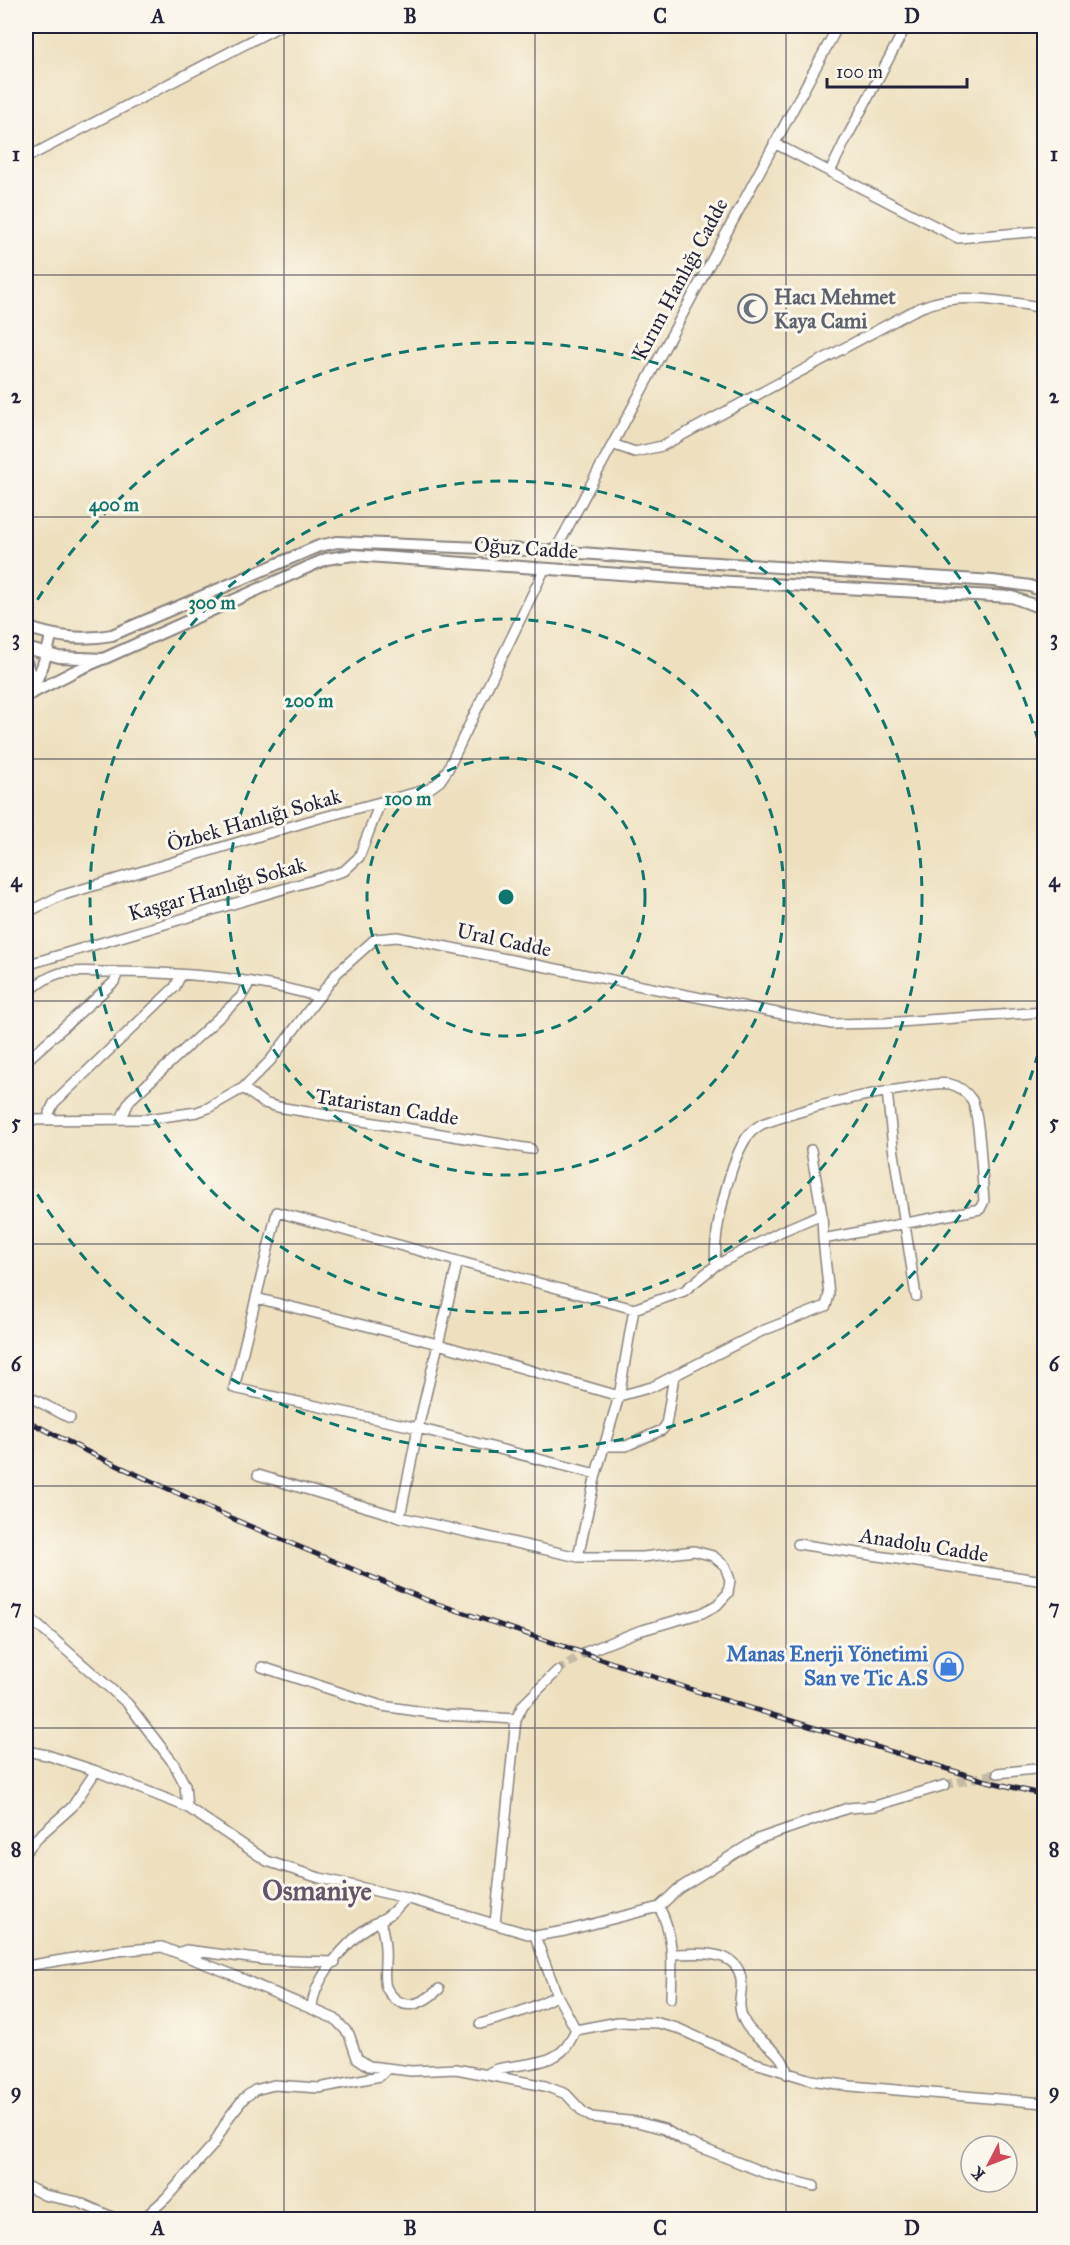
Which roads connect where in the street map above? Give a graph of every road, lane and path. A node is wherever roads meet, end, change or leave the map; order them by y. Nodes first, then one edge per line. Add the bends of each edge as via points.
1 (280, 26) edge
2 (838, 26) edge
3 (906, 26) edge
4 (774, 143) junction
5 (26, 158) edge
6 (830, 172) junction
7 (1044, 231) edge
8 (1044, 309) edge
9 (612, 444) junction
10 (555, 550) junction
11 (544, 570) junction
12 (1044, 592) edge
13 (1044, 609) edge
14 (26, 627) edge
15 (51, 636) junction
16 (26, 648) edge
17 (47, 655) junction
18 (103, 659) junction
19 (26, 662) edge
20 (29, 693) edge
21 (380, 803) junction
22 (26, 913) edge
23 (26, 965) edge
24 (118, 972) junction
25 (181, 975) junction
26 (250, 982) junction
27 (26, 994) edge
28 (319, 997) junction
29 (1044, 1012) edge
30 (26, 1061) edge
31 (243, 1088) junction
32 (887, 1091) junction
33 (121, 1119) junction
34 (26, 1120) edge
35 (50, 1120) junction
36 (531, 1149) dead end
37 (811, 1149) dead end
38 (822, 1214) junction
39 (905, 1222) junction
40 (823, 1239) junction
41 (458, 1261) junction
42 (716, 1265) junction
43 (916, 1296) dead end
44 (256, 1298) junction
45 (634, 1309) junction
46 (438, 1344) junction
47 (674, 1376) junction
48 (26, 1395) edge
49 (619, 1396) junction
50 (70, 1418) dead end
51 (418, 1428) junction
52 (604, 1446) junction
53 (596, 1474) junction
54 (258, 1475) dead end
55 (400, 1517) junction
56 (798, 1544) dead end
57 (578, 1557) junction
58 (1044, 1581) edge
59 (26, 1615) edge
60 (586, 1652) tunnel mouth
61 (262, 1667) dead end
62 (557, 1671) tunnel mouth
63 (516, 1719) junction
64 (26, 1751) edge
65 (1044, 1768) edge
66 (96, 1771) junction
67 (998, 1773) tunnel mouth
68 (945, 1785) tunnel mouth
69 (187, 1807) junction
70 (26, 1851) edge
71 (406, 1898) junction
72 (659, 1907) junction
73 (380, 1920) junction
74 (495, 1923) junction
75 (535, 1936) junction
76 (178, 1953) junction
77 (672, 1954) junction
78 (335, 1962) junction
79 (26, 1966) edge
80 (439, 1989) dead end
81 (557, 1995) junction
82 (670, 1998) dead end
83 (312, 2008) junction
84 (480, 2024) dead end
85 (576, 2030) junction
86 (388, 2068) junction
87 (788, 2074) junction
88 (487, 2075) junction
89 (1044, 2103) edge
90 (26, 2186) edge
91 (814, 2186) dead end
92 (119, 2220) edge
93 (142, 2220) edge

1 - 5 street
2 - 4 street, Kırım Hanlığı Cadde
3 - 6 street
4 - 6 street
4 - 9 street, Kırım Hanlığı Cadde
6 - 7 street via 958,238
8 - 9 street via 973,297 934,302 662,446 635,452
9 - 10 street, Kırım Hanlığı Cadde
10 - 11 street
10 - 12 street, Oğuz Cadde via 993,581
10 - 15 street, Oğuz Cadde via 337,542 319,546 112,635 90,639
11 - 13 street, Oğuz Cadde via 1012,597
11 - 18 street, Oğuz Cadde via 353,555 332,557
11 - 21 street, Özbek Hanlığı Sokak via 444,776 423,792
14 - 15 street, Oğuz Cadde
15 - 17 street
16 - 17 street, Oğuz Cadde
17 - 18 street, Oğuz Cadde
17 - 20 street
18 - 20 street
19 - 20 street
21 - 22 street, Özbek Hanlığı Sokak via 60,896
21 - 23 street, Kaşgar Hanlığı Sokak via 359,857 344,871
24 - 25 street
24 - 27 street via 58,974
24 - 30 street via 114,982
25 - 26 street
25 - 35 street via 177,986 54,1103
26 - 28 street
26 - 33 street via 241,997 130,1100
28 - 29 street, Ural Cadde via 337,973 375,939 397,937 832,1024
28 - 31 street, Ural Cadde via 270,1061
31 - 33 street, Ural Cadde via 197,1112
31 - 36 street, Tataristan Cadde via 264,1103 278,1107
32 - 39 street
32 - 39 street via 936,1084 956,1086 971,1099 976,1120 982,1206 977,1211
32 - 42 street via 773,1120 752,1131 739,1152 730,1180 716,1241
33 - 35 street, Ural Cadde
34 - 35 street, Ural Cadde
37 - 38 street
38 - 40 street
38 - 42 street
39 - 40 street
39 - 43 street
40 - 47 street via 829,1295 826,1306 762,1331
41 - 44 street via 277,1212
41 - 45 street
41 - 46 street
42 - 45 street via 684,1290
44 - 46 street
44 - 51 street via 234,1388
45 - 49 street
46 - 49 street
46 - 51 street
47 - 49 street
47 - 52 street via 662,1430 626,1446
48 - 50 street
49 - 52 street
51 - 53 street
51 - 55 street
52 - 53 street
53 - 57 street
54 - 55 street
55 - 57 street
56 - 58 street, Anadolu Cadde
57 - 60 street via 643,1557 694,1551 713,1556 725,1566 730,1580 728,1593 702,1613 639,1631
59 - 69 street via 128,1704 174,1764 185,1785
61 - 63 street via 382,1706
62 - 63 street via 523,1705
63 - 74 street
64 - 66 street
65 - 67 street
66 - 69 street
66 - 70 street via 72,1807
68 - 72 street via 875,1806 848,1808 758,1839 678,1889
69 - 71 street via 267,1861
71 - 73 street
71 - 74 street
72 - 75 street
72 - 77 street via 671,1936
73 - 78 street via 358,1934
73 - 80 street via 385,1984 393,1997 406,2004 419,2003
74 - 75 street
75 - 81 street
76 - 78 street via 186,1950 266,1960
76 - 79 street via 162,1947 138,1948
76 - 83 street
77 - 82 street
77 - 87 street via 717,1955 734,1964 741,1982 742,2016 754,2034 781,2057
78 - 83 street via 317,1987
81 - 84 street via 519,2014
81 - 85 street
83 - 86 street via 343,2026 362,2062
85 - 87 street via 618,2022 658,2023
85 - 88 street via 566,2047 549,2059 515,2068 496,2068
86 - 88 street via 456,2069
86 - 93 street via 380,2076 319,2088 274,2085 255,2090 232,2112 214,2144
87 - 89 street via 850,2086
88 - 91 street via 558,2090 591,2117 664,2129 684,2141 770,2175
90 - 92 street

